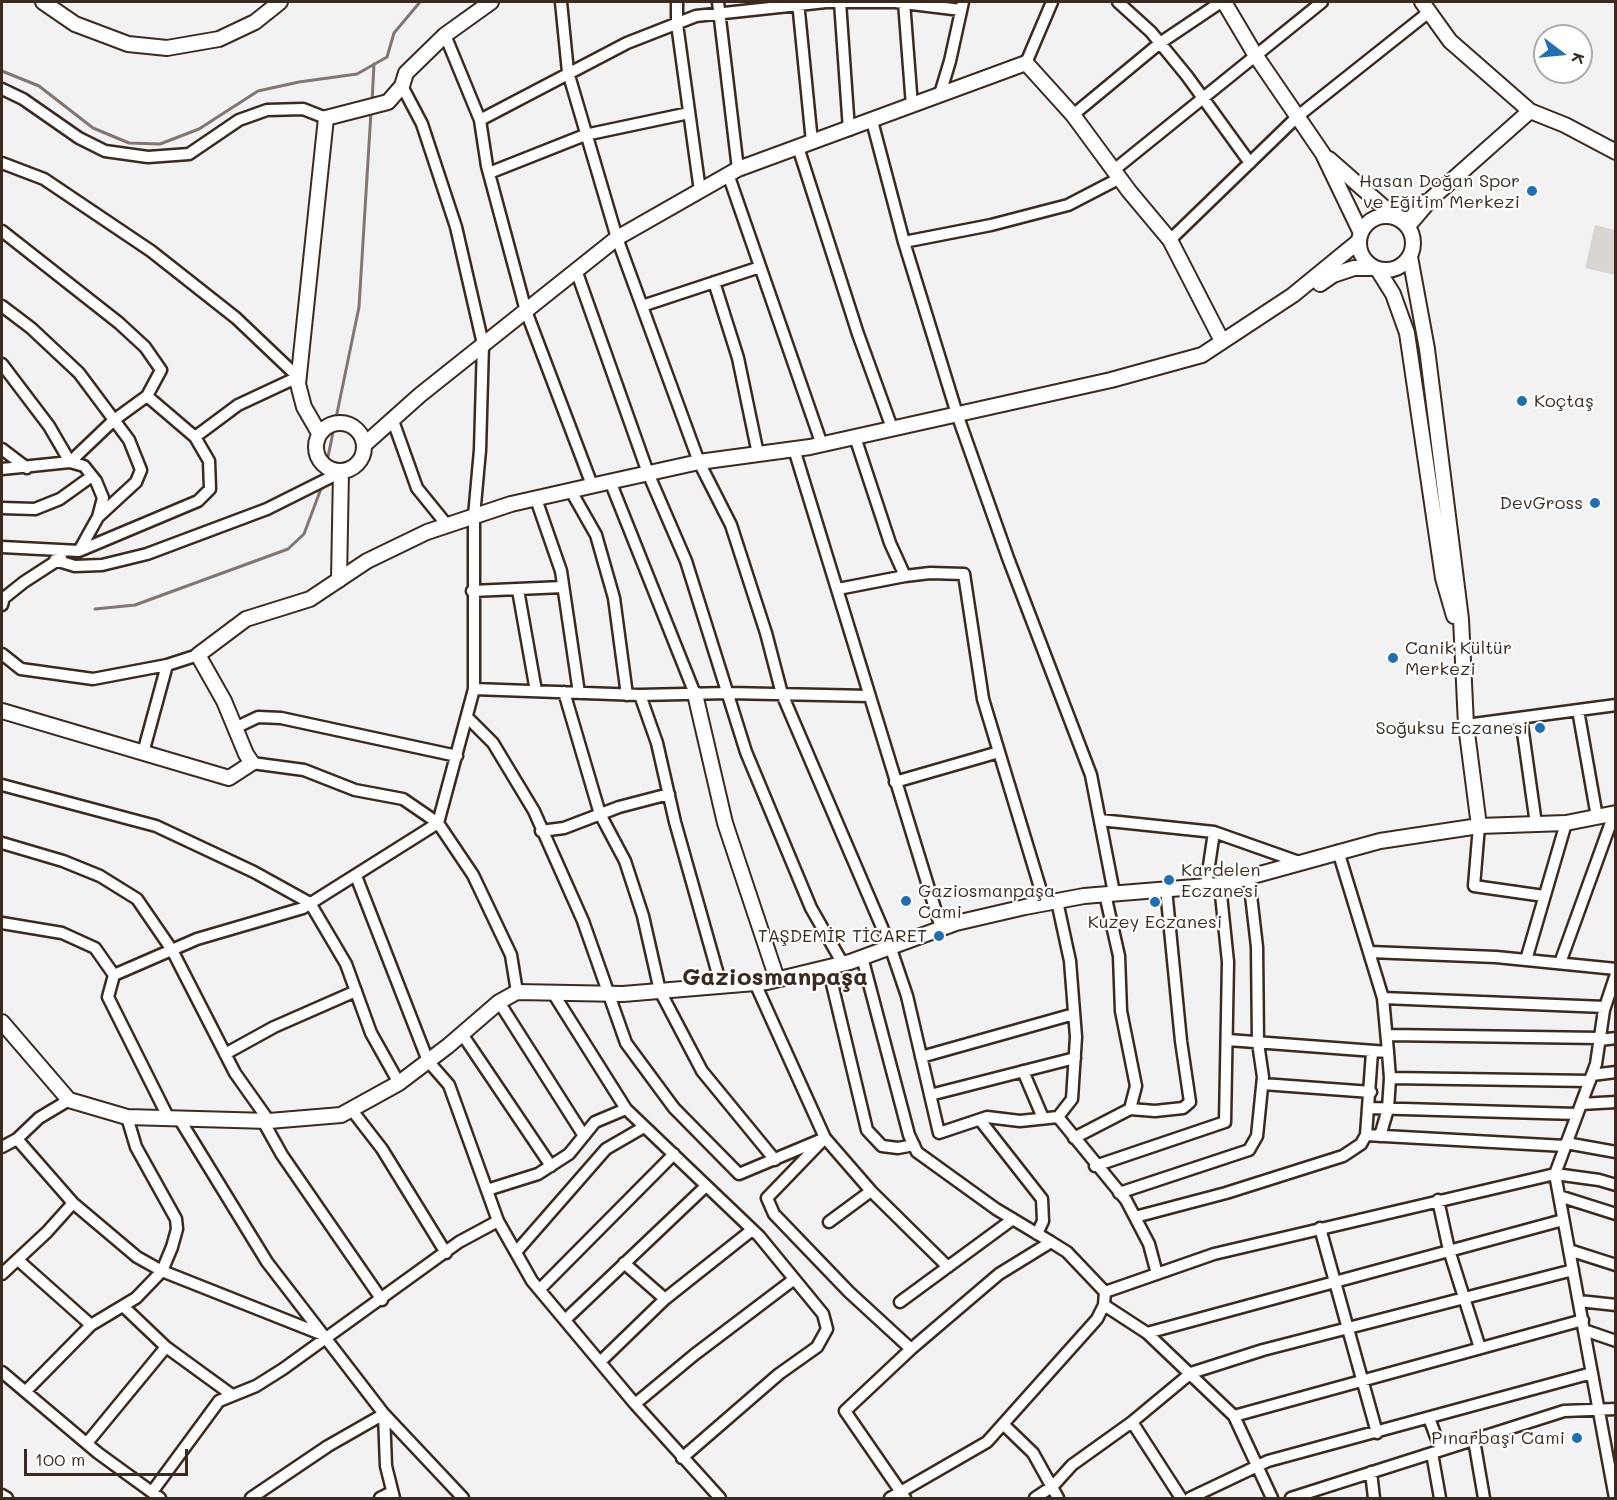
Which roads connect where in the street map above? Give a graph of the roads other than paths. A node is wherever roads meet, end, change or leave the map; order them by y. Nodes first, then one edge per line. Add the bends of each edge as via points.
1 (43, 2) edge
2 (280, 2) edge
3 (491, 2) edge
4 (561, 2) edge
5 (677, 2) edge
6 (718, 2) edge
7 (840, 2) edge
8 (904, 2) edge
9 (1052, 2) edge
10 (1118, 2) edge
11 (1223, 2) edge
12 (1322, 2) edge
13 (798, 4) edge
14 (962, 6) edge
15 (1426, 7) edge
16 (719, 14) junction
17 (677, 24) junction
18 (444, 35) junction
19 (1160, 43) junction
20 (1256, 56) junction
21 (1026, 63) junction
22 (568, 72) junction
23 (402, 86) junction
24 (2, 89) edge
25 (940, 94) junction
26 (1203, 98) junction
27 (912, 106) junction
28 (1530, 111) junction
29 (689, 113) junction
30 (1073, 115) junction
31 (1298, 116) junction
32 (326, 118) junction
33 (480, 120) junction
34 (872, 121) junction
35 (849, 130) junction
36 (585, 135) junction
37 (805, 145) junction
38 (1616, 152) edge
39 (1323, 154) junction
40 (2, 163) edge
41 (1250, 163) junction
42 (733, 172) junction
43 (489, 173) junction
44 (1117, 174) junction
45 (700, 191) junction
46 (1432, 198) junction
47 (1395, 217) junction
48 (1408, 226) junction
49 (2, 231) edge
50 (1360, 237) junction
51 (617, 238) junction
52 (1170, 240) junction
53 (904, 242) junction
54 (1410, 257) junction
55 (760, 267) junction
56 (1376, 269) junction
57 (576, 270) junction
58 (714, 282) junction
59 (2, 306) edge
60 (642, 306) junction
61 (526, 311) junction
62 (1222, 341) junction
63 (483, 344) junction
64 (1208, 351) junction
65 (2, 364) edge
66 (298, 377) junction
67 (147, 396) junction
68 (957, 414) junction
69 (392, 418) junction
70 (114, 420) junction
71 (892, 428) junction
72 (319, 433) junction
73 (195, 437) junction
74 (855, 437) junction
75 (364, 445) junction
76 (822, 445) junction
77 (2, 449) edge
78 (794, 449) junction
79 (758, 454) junction
80 (70, 462) junction
81 (699, 462) junction
82 (27, 468) junction
83 (2, 469) edge
84 (341, 472) junction
85 (648, 473) junction
86 (92, 476) junction
87 (610, 481) junction
88 (592, 485) junction
89 (571, 490) junction
90 (536, 499) junction
91 (2, 508) edge
92 (474, 516) junction
93 (98, 517) junction
94 (447, 525) junction
95 (2, 547) edge
96 (79, 551) junction
97 (56, 560) junction
98 (905, 576) junction
99 (339, 580) junction
100 (563, 587) junction
101 (838, 589) junction
102 (518, 590) junction
103 (472, 591) junction
104 (2, 605) edge
105 (1464, 649) junction
106 (2, 654) edge
107 (198, 655) junction
108 (168, 665) junction
109 (474, 689) junction
110 (536, 692) junction
111 (564, 692) junction
112 (579, 693) junction
113 (728, 693) junction
114 (695, 694) junction
115 (782, 694) junction
116 (627, 695) junction
117 (640, 695) junction
118 (870, 696) junction
119 (1616, 705) edge
120 (1578, 710) junction
121 (2, 711) edge
122 (467, 717) junction
123 (1521, 718) junction
124 (1466, 725) junction
125 (235, 728) junction
126 (999, 752) junction
127 (142, 753) junction
128 (457, 756) junction
129 (252, 763) junction
130 (896, 782) junction
131 (2, 785) edge
132 (669, 794) junction
133 (1615, 813) edge
134 (600, 814) junction
135 (1597, 817) junction
136 (1100, 820) junction
137 (438, 823) junction
138 (1566, 823) junction
139 (1536, 824) junction
140 (1479, 826) junction
141 (541, 831) junction
142 (1214, 832) junction
143 (2, 843) edge
144 (1338, 851) junction
145 (1299, 862) junction
146 (356, 876) junction
147 (1249, 878) junction
148 (1220, 885) junction
149 (1206, 886) junction
150 (1166, 889) junction
151 (1109, 894) junction
152 (1545, 896) junction
153 (1051, 902) junction
154 (310, 903) junction
155 (2, 923) edge
156 (941, 928) junction
157 (890, 945) junction
158 (172, 950) junction
159 (1370, 952) junction
160 (862, 957) junction
161 (1526, 960) junction
162 (1560, 963) junction
163 (843, 964) junction
164 (828, 967) junction
165 (1616, 969) edge
166 (1616, 974) edge
167 (114, 975) junction
168 (777, 979) junction
169 (755, 983) junction
170 (721, 985) junction
171 (356, 991) junction
172 (660, 991) junction
173 (517, 992) junction
174 (553, 993) junction
175 (608, 994) junction
176 (1383, 998) junction
177 (499, 1002) junction
178 (1608, 1008) edge
179 (1074, 1014) junction
180 (2, 1022) edge
181 (462, 1034) junction
182 (1388, 1035) junction
183 (1616, 1038) edge
184 (1600, 1039) junction
185 (1228, 1040) junction
186 (1258, 1043) junction
187 (1372, 1052) junction
188 (225, 1053) junction
189 (1388, 1053) junction
190 (921, 1056) junction
191 (1075, 1058) junction
192 (428, 1061) junction
193 (1023, 1071) junction
194 (1616, 1072) edge
195 (1390, 1078) junction
196 (1591, 1078) junction
197 (399, 1083) junction
198 (1263, 1084) junction
199 (1371, 1092) junction
200 (930, 1095) junction
201 (69, 1100) junction
202 (1616, 1102) edge
203 (1130, 1108) junction
204 (1369, 1108) junction
205 (1388, 1108) junction
206 (351, 1109) junction
207 (626, 1109) junction
208 (1579, 1109) junction
209 (127, 1117) junction
210 (1058, 1117) junction
211 (1043, 1118) junction
212 (174, 1120) junction
213 (980, 1120) junction
214 (266, 1121) junction
215 (644, 1126) junction
216 (1366, 1135) junction
217 (584, 1136) junction
218 (1380, 1136) junction
219 (1074, 1137) junction
220 (825, 1138) junction
221 (17, 1139) junction
222 (914, 1145) junction
223 (1566, 1145) junction
224 (2, 1147) edge
225 (1616, 1152) edge
226 (675, 1154) junction
227 (775, 1160) junction
228 (551, 1166) junction
229 (1095, 1166) junction
230 (1555, 1174) junction
231 (1616, 1185) edge
232 (706, 1186) junction
233 (487, 1190) junction
234 (871, 1191) junction
235 (1119, 1193) junction
236 (1559, 1196) junction
237 (1438, 1200) junction
238 (73, 1203) junction
239 (1616, 1214) edge
240 (1135, 1217) junction
241 (1013, 1219) junction
242 (1563, 1220) junction
243 (498, 1221) junction
244 (829, 1222) dead end
245 (1320, 1228) junction
246 (752, 1230) junction
247 (1037, 1234) junction
248 (1051, 1242) junction
249 (1449, 1250) junction
250 (1569, 1250) junction
251 (516, 1252) junction
252 (446, 1253) junction
253 (18, 1260) junction
254 (624, 1263) junction
255 (1616, 1265) edge
256 (948, 1267) junction
257 (1573, 1270) junction
258 (162, 1271) junction
259 (2, 1274) edge
260 (1157, 1274) junction
261 (793, 1280) junction
262 (1334, 1281) junction
263 (540, 1290) junction
264 (1105, 1292) junction
265 (1465, 1298) junction
266 (665, 1299) junction
267 (382, 1300) junction
268 (1579, 1301) junction
269 (900, 1302) dead end
270 (1104, 1305) junction
271 (1616, 1305) edge
272 (124, 1307) junction
273 (565, 1320) junction
274 (91, 1325) junction
275 (1583, 1325) junction
276 (1347, 1329) junction
277 (1147, 1333) junction
278 (326, 1336) junction
279 (1616, 1341) edge
280 (166, 1347) junction
281 (1480, 1348) junction
282 (911, 1349) junction
283 (600, 1362) junction
284 (2, 1372) edge
285 (1191, 1373) junction
286 (1592, 1373) junction
287 (1360, 1380) junction
288 (26, 1392) junction
289 (232, 1395) junction
290 (635, 1404) junction
291 (1599, 1409) junction
292 (1616, 1409) edge
293 (384, 1414) junction
294 (1234, 1416) junction
295 (1429, 1419) junction
296 (1132, 1422) junction
297 (1003, 1424) junction
298 (1377, 1433) junction
299 (1474, 1440) junction
300 (87, 1443) junction
301 (1437, 1452) junction
302 (682, 1458) junction
303 (1256, 1466) junction
304 (1371, 1472) junction
305 (1053, 1486) junction
306 (156, 1495) edge
307 (393, 1495) edge
308 (903, 1495) edge
309 (251, 1498) edge
310 (380, 1498) edge
311 (462, 1498) edge
312 (720, 1498) edge
313 (890, 1498) edge
314 (1035, 1498) edge
315 (1058, 1498) edge
316 (1181, 1498) edge
317 (1190, 1498) edge
318 (1272, 1498) edge
319 (1296, 1498) edge
320 (1374, 1498) edge
321 (1440, 1498) edge
322 (1484, 1498) edge
323 (1615, 1498) edge

1 - 2 street via 75,24 128,44 167,48 219,39 255,22
3 - 18 street
4 - 22 street
5 - 17 street
6 - 16 street
7 - 8 street
7 - 13 street
7 - 35 street
8 - 14 street
8 - 27 street
9 - 21 street
10 - 19 street
11 - 19 street
11 - 20 street
12 - 20 street
13 - 16 street
13 - 37 street
14 - 25 street
15 - 28 street via 1450,41
15 - 31 street
16 - 17 street via 696,16
16 - 42 street
17 - 22 street
17 - 29 street
18 - 23 street via 406,73
18 - 33 street
19 - 26 street
19 - 30 street
20 - 26 street
20 - 31 street
21 - 25 street
21 - 30 street
22 - 33 street
22 - 36 street
23 - 32 street via 388,102
23 - 63 street via 422,124 456,227
24 - 32 street via 105,152 148,157 189,154 239,120 267,110 303,109
25 - 27 street
26 - 41 street
26 - 44 street
27 - 34 street
28 - 38 street
28 - 46 street
29 - 36 street
29 - 45 street
30 - 44 street
31 - 39 street
31 - 41 street
32 - 66 street
33 - 43 street
34 - 35 street
34 - 53 street
35 - 37 street
36 - 43 street
36 - 51 street
37 - 42 street
37 - 71 street via 858,334
39 - 47 street
39 - 50 street
40 - 66 street via 44,179 160,258 236,318
41 - 52 street
42 - 45 street
42 - 55 street
43 - 61 street
44 - 52 street
44 - 53 street via 1068,205
45 - 51 street
46 - 47 street
46 - 48 street
47 - 48 street
47 - 50 street via 1379,217 1365,226
48 - 54 street via 1414,241
49 - 67 street via 145,347 161,370
50 - 56 street via 1363,259
50 - 62 street via 1293,294
51 - 57 street
51 - 60 street
52 - 62 street
53 - 68 street
54 - 56 street via 1396,269
54 - 105 street via 1428,348
55 - 58 street
55 - 76 street
56 - 64 street via 1354,268 1333,275 1240,340
56 - 105 street via 1393,294 1407,333 1443,579
57 - 61 street
57 - 85 street
58 - 60 street
58 - 79 street via 738,358
59 - 70 street via 79,373
60 - 81 street
61 - 63 street
61 - 88 street
62 - 64 street
63 - 69 street
63 - 92 street via 481,440
64 - 68 street via 1202,356 1111,380
65 - 80 street via 49,426
66 - 72 street via 304,407
66 - 73 street via 238,405
67 - 70 street
67 - 73 street
68 - 71 street
68 - 136 street via 1091,775
69 - 75 street
69 - 94 street via 417,488
70 - 80 street
70 - 93 street via 129,440 141,470 136,482
71 - 74 street
72 - 75 street via 331,424 345,423 358,431
72 - 84 street via 315,448 320,463
73 - 96 street via 209,461 210,489 198,501
74 - 76 street
74 - 98 street
75 - 84 street via 355,466
76 - 78 street
77 - 82 street
78 - 79 street
78 - 101 street
79 - 81 street
80 - 82 street
80 - 86 street via 84,466
81 - 85 street
81 - 115 street via 731,525
82 - 83 street
84 - 97 street via 267,509 147,554 102,565 75,566
84 - 99 street
85 - 87 street
85 - 113 street via 686,561
86 - 91 street via 60,499 35,509
86 - 93 street via 103,498
87 - 88 street
87 - 114 street
88 - 89 street
89 - 90 street
89 - 116 street via 596,535 614,598
90 - 92 street
90 - 100 street
92 - 94 street
92 - 103 street
93 - 96 street
94 - 99 street via 368,561
95 - 96 street
96 - 97 street
97 - 104 street via 4,598
98 - 101 street
98 - 126 street via 964,574 983,699
99 - 107 street via 310,599 246,619
100 - 102 street
100 - 112 street
101 - 118 street
102 - 103 street
102 - 110 street
103 - 109 street
105 - 124 street
106 - 108 street via 21,669 93,679
107 - 108 street
107 - 125 street
108 - 127 street
109 - 110 street
109 - 122 street
110 - 111 street
111 - 112 street
111 - 134 street
112 - 116 street
113 - 114 street
113 - 115 street
113 - 163 street via 746,752 781,840 811,908
114 - 117 street
114 - 168 street via 725,823
115 - 118 street
115 - 157 street
116 - 117 street
117 - 132 street
118 - 130 street
119 - 120 street
120 - 123 street
120 - 135 street
121 - 127 street
122 - 128 street
122 - 141 street via 493,743 534,811
123 - 124 street
123 - 139 street
124 - 140 street
125 - 128 street via 258,717 281,718
125 - 129 street
126 - 130 street
126 - 153 street
127 - 129 street via 229,778
128 - 137 street
129 - 137 street via 304,770 355,790 403,799
130 - 156 street
131 - 154 street via 156,826
132 - 134 street
132 - 170 street
133 - 135 street
133 - 162 street
134 - 141 street via 564,828
134 - 172 street via 625,861 643,916
135 - 138 street
136 - 142 street
136 - 151 street
137 - 146 street via 381,856
137 - 173 street via 478,885 511,955
138 - 139 street
138 - 152 street
139 - 140 street
140 - 144 street
140 - 152 street via 1473,886
141 - 175 street via 583,921
142 - 145 street
142 - 149 street
143 - 158 street via 100,876 137,899
144 - 145 street
144 - 159 street
145 - 147 street
146 - 154 street
146 - 192 street
147 - 148 street
147 - 186 street via 1257,947
148 - 149 street
148 - 185 street via 1228,962
149 - 150 street
150 - 151 street
150 - 203 street via 1180,1041 1190,1102 1183,1108 1155,1112
151 - 153 street
151 - 203 street via 1119,956 1121,1011 1136,1086
152 - 161 street
153 - 156 street
153 - 179 street via 1070,961
154 - 158 street
154 - 171 street via 346,964
155 - 167 street via 62,933 95,948
156 - 157 street
157 - 160 street
157 - 190 street
158 - 167 street
158 - 188 street
159 - 161 street
159 - 176 street
160 - 163 street
160 - 222 street
161 - 162 street
162 - 165 street
163 - 164 street
164 - 168 street
164 - 222 street via 867,1130 882,1146
166 - 178 street
167 - 212 street via 108,997
168 - 169 street
169 - 170 street
169 - 220 street
170 - 172 street
171 - 188 street
171 - 197 street via 371,1033
172 - 175 street
172 - 227 street via 702,1071
173 - 174 street
173 - 177 street
174 - 175 street
174 - 207 street
175 - 227 street via 626,1043 674,1108 739,1174
176 - 178 street
176 - 182 street
177 - 181 street
177 - 217 street
178 - 184 street
179 - 190 street
179 - 191 street
180 - 201 street
181 - 192 street
181 - 228 street
182 - 184 street
182 - 189 street
183 - 184 street
184 - 196 street
185 - 186 street
185 - 229 street via 1225,1122
186 - 187 street
186 - 198 street
187 - 189 street
187 - 199 street
188 - 214 street
189 - 195 street
190 - 200 street
191 - 193 street
191 - 210 street via 1072,1099
192 - 197 street
192 - 233 street via 449,1085
193 - 200 street
193 - 211 street
194 - 196 street
195 - 196 street
195 - 205 street
196 - 208 street
197 - 206 street
198 - 199 street
198 - 235 street via 1257,1136 1249,1150
199 - 204 street
200 - 213 street via 939,1133
201 - 209 street
201 - 221 street via 39,1118
202 - 208 street
203 - 219 street
204 - 205 street
204 - 216 street
205 - 208 street
205 - 218 street
206 - 214 street via 341,1115
206 - 252 street via 382,1149
207 - 215 street
207 - 217 street via 595,1122
208 - 223 street
209 - 212 street
209 - 258 street via 136,1147 176,1219 177,1229
210 - 211 street
210 - 219 street
211 - 213 street
212 - 214 street
212 - 278 street via 267,1262
213 - 247 street via 1042,1199 1043,1221
214 - 267 street via 282,1155
215 - 226 street
215 - 251 street via 606,1149
216 - 218 street
216 - 240 street via 1361,1144 1343,1156
217 - 228 street via 569,1154
218 - 223 street
219 - 229 street
220 - 227 street
220 - 234 street
220 - 282 street via 767,1197 774,1214
221 - 224 street
221 - 238 street
222 - 241 street via 916,1152
223 - 225 street
223 - 230 street
226 - 232 street
226 - 263 street
228 - 233 street
229 - 235 street
230 - 231 street
230 - 236 street
230 - 237 street
232 - 246 street
232 - 254 street
233 - 243 street
234 - 244 street
234 - 256 street
235 - 240 street
236 - 239 street
236 - 242 street
237 - 245 street
237 - 249 street
238 - 253 street
238 - 258 street via 137,1257
240 - 260 street via 1149,1244
241 - 247 street
241 - 256 street
242 - 249 street
242 - 250 street
243 - 251 street
243 - 252 street
245 - 260 street via 1214,1254
245 - 262 street
246 - 261 street
246 - 266 street
247 - 248 street
248 - 264 street via 1067,1252
248 - 282 street via 999,1274
249 - 262 street
249 - 265 street
250 - 255 street
250 - 257 street
251 - 263 street
252 - 267 street
253 - 259 street
253 - 274 street
254 - 266 street
254 - 273 street
256 - 269 street
257 - 265 street
257 - 268 street
258 - 272 street
258 - 278 street
260 - 264 street
261 - 290 street
261 - 302 street via 823,1314 827,1329 817,1347 779,1374
262 - 276 street
262 - 277 street
263 - 273 street
264 - 270 street
265 - 276 street
265 - 281 street
266 - 283 street
267 - 278 street
268 - 271 street
268 - 275 street
270 - 277 street
270 - 297 street via 1097,1319
272 - 274 street
272 - 280 street
273 - 283 street
274 - 288 street
275 - 279 street
275 - 281 street
275 - 286 street
276 - 285 street
276 - 287 street
277 - 285 street
278 - 289 street via 256,1386
278 - 293 street
280 - 289 street
280 - 300 street
281 - 287 street
282 - 308 street via 846,1411
283 - 290 street
284 - 288 street
285 - 294 street
285 - 296 street
286 - 291 street
286 - 295 street
287 - 294 street
287 - 298 street
288 - 300 street
289 - 306 street via 219,1401
290 - 302 street
291 - 292 street
291 - 299 street via 1564,1411
291 - 323 street
293 - 307 street via 386,1466
293 - 309 street
293 - 311 street
294 - 303 street
295 - 298 street
295 - 301 street
296 - 305 street via 1072,1465
296 - 316 street
297 - 305 street via 1033,1453
297 - 308 street via 987,1442
298 - 303 street
299 - 301 street
299 - 322 street
300 - 306 street
301 - 304 street
301 - 321 street
302 - 312 street
303 - 317 street
303 - 318 street
304 - 319 street
304 - 320 street
305 - 314 street
305 - 315 street
307 - 310 street
308 - 313 street

